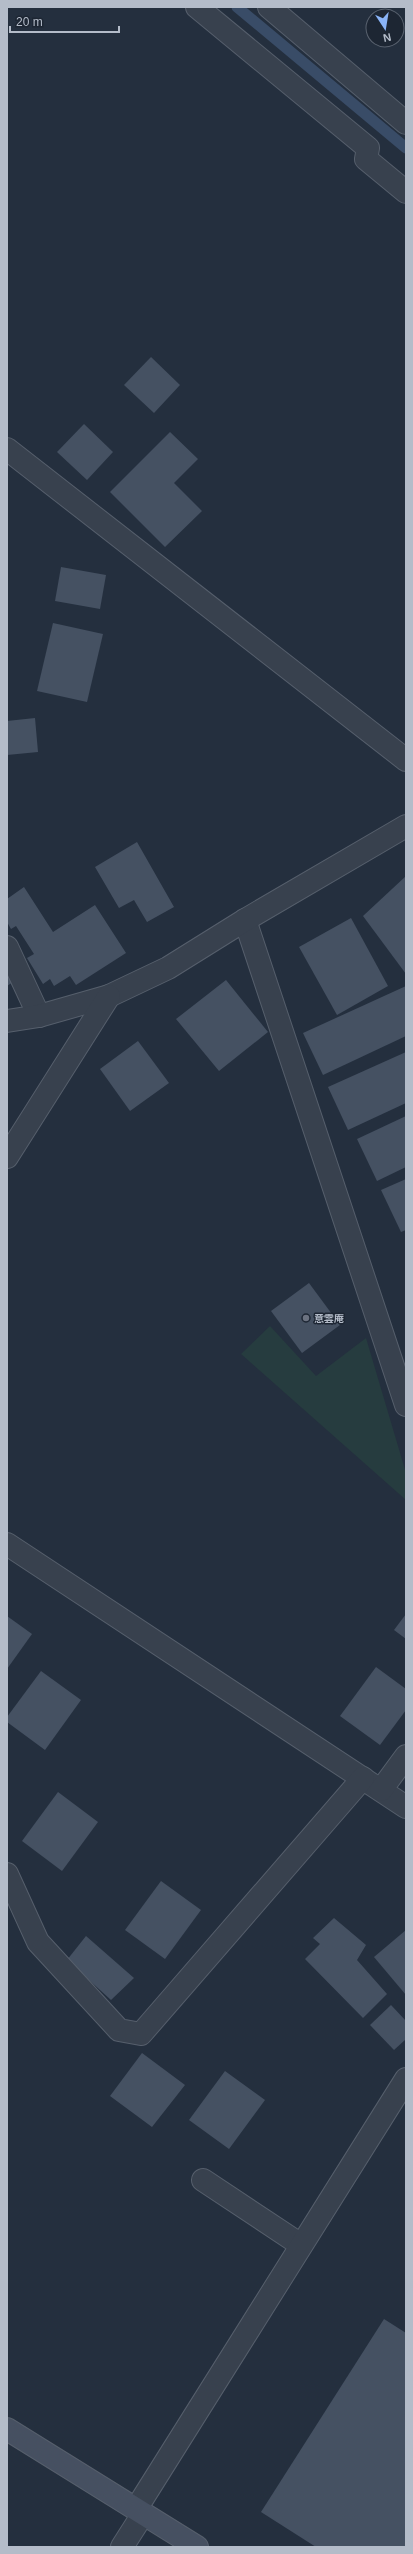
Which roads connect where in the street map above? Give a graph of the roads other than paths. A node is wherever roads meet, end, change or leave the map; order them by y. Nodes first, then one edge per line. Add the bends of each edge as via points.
1 (197, 7) edge
2 (269, 7) edge
3 (406, 123) edge
4 (406, 192) edge
5 (7, 449) edge
6 (406, 760) edge
7 (406, 826) edge
8 (245, 920) junction
9 (7, 947) edge
10 (109, 996) junction
11 (39, 1016) junction
12 (7, 1021) edge
13 (7, 1157) edge
14 (406, 1405) edge
15 (7, 1544) edge
16 (406, 1756) edge
17 (363, 1778) junction
18 (381, 1790) junction
19 (406, 1806) edge
20 (7, 1874) edge
21 (406, 2079) edge
22 (203, 2180) dead end
23 (300, 2244) junction
24 (7, 2429) edge
25 (140, 2511) junction
26 (122, 2547) edge
27 (197, 2547) edge

1 - 4 street via 368,148 366,158
2 - 3 street
5 - 6 street
7 - 8 street
8 - 10 street via 168,968
8 - 14 street
9 - 11 street
10 - 11 street
10 - 13 street
11 - 12 street
15 - 17 street
16 - 18 street
17 - 18 street
17 - 20 street via 141,2034 119,2030 38,1942
18 - 19 street
21 - 23 street
22 - 23 street
23 - 25 street
24 - 25 street
25 - 26 street
25 - 27 street

